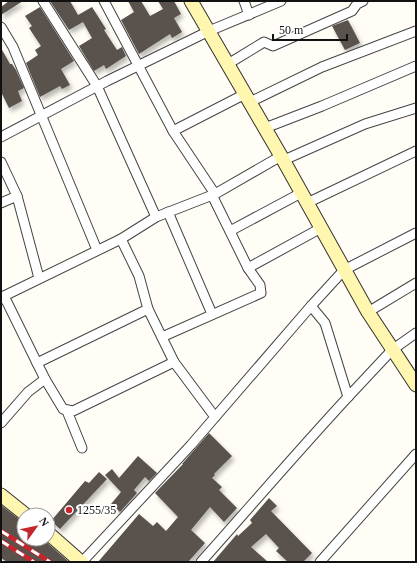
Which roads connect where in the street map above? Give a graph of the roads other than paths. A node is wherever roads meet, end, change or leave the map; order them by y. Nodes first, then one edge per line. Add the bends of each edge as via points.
1 (43, 1) edge
2 (104, 1) edge
3 (191, 1) edge
4 (244, 1) edge
5 (281, 1) edge
6 (363, 1) edge
7 (249, 15) junction
8 (1, 27) edge
9 (416, 30) edge
10 (209, 32) junction
11 (228, 64) junction
12 (138, 66) junction
13 (416, 66) edge
14 (98, 86) junction
15 (248, 98) junction
16 (416, 108) edge
17 (41, 117) junction
18 (265, 128) junction
19 (173, 131) junction
20 (1, 137) edge
21 (416, 151) edge
22 (283, 158) junction
23 (1, 162) edge
24 (214, 195) junction
25 (17, 196) junction
26 (304, 198) junction
27 (1, 204) edge
28 (168, 212) junction
29 (156, 217) junction
30 (321, 228) junction
31 (230, 231) junction
32 (416, 233) edge
33 (121, 239) junction
34 (98, 250) junction
35 (248, 268) junction
36 (344, 270) junction
37 (39, 278) junction
38 (416, 283) edge
39 (2, 296) edge
40 (311, 306) junction
41 (148, 309) junction
42 (368, 312) junction
43 (212, 314) junction
44 (416, 333) edge
45 (162, 337) junction
46 (392, 350) junction
47 (174, 362) junction
48 (37, 363) junction
49 (46, 379) junction
50 (416, 385) edge
51 (348, 397) junction
52 (67, 411) junction
53 (215, 417) junction
54 (1, 423) edge
55 (82, 448) dead end
56 (416, 454) edge
57 (1, 495) edge
58 (16, 507) edge
59 (56, 540) edge
60 (82, 562) edge
61 (201, 562) edge
62 (320, 562) edge

1 - 14 street
2 - 12 street
3 - 10 main road
4 - 7 street
5 - 7 street
6 - 11 street via 352,11 273,46 264,42
7 - 10 street
8 - 17 street via 13,47
9 - 15 street
10 - 11 main road
10 - 12 street
11 - 15 main road
12 - 14 street
12 - 19 street
13 - 18 street
14 - 17 street
14 - 29 street
15 - 18 main road
15 - 19 street
16 - 22 street via 365,124
17 - 20 street
17 - 34 street
18 - 22 main road
19 - 24 street
21 - 26 street
22 - 24 street
22 - 26 main road
23 - 25 street
24 - 28 street
24 - 31 street
25 - 27 street
25 - 37 street
26 - 30 main road
26 - 31 street
28 - 29 street
28 - 43 street
29 - 33 street
30 - 35 street
30 - 36 main road
31 - 35 street
32 - 36 street
33 - 34 street
33 - 41 street via 139,276
34 - 37 street
35 - 43 street via 260,285 261,293
36 - 40 street
36 - 42 main road
37 - 39 street
38 - 42 street
39 - 48 street
40 - 51 street via 325,323
40 - 53 street
41 - 45 street
41 - 48 street
42 - 46 main road
43 - 45 street
44 - 46 street
45 - 47 street
46 - 50 main road
46 - 51 street
47 - 52 street via 73,411
47 - 53 street
48 - 49 street
49 - 52 street via 63,409
49 - 54 street via 28,392
51 - 61 street
52 - 55 street
53 - 60 street
56 - 62 street
57 - 58 main road
59 - 60 main road

